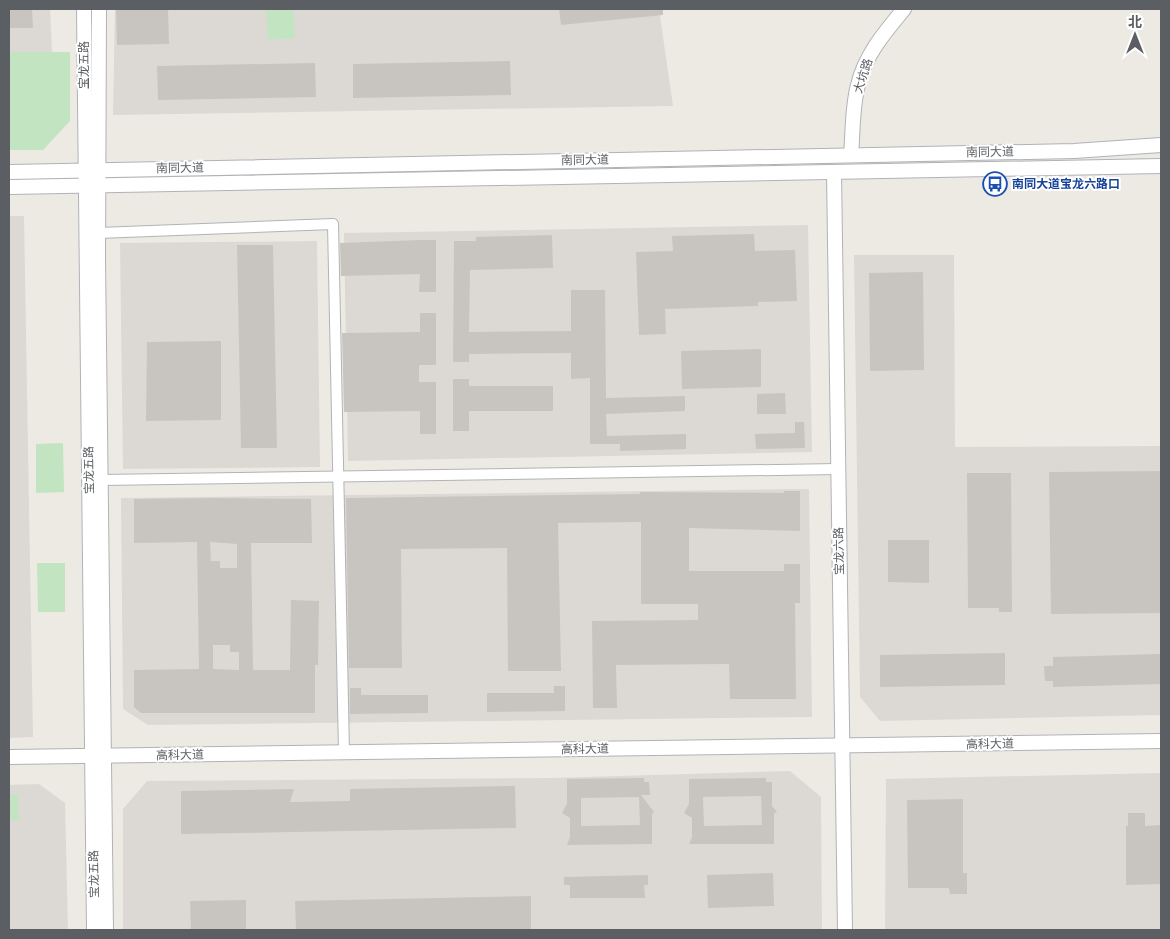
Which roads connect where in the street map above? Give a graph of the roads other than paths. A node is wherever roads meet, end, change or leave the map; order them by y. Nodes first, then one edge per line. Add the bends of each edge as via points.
1 (84, 9) edge
2 (99, 9) edge
3 (904, 9) edge
4 (1161, 145) edge
5 (851, 155) junction
6 (1161, 166) edge
7 (91, 171) junction
8 (9, 172) edge
9 (834, 172) junction
10 (92, 186) junction
11 (9, 187) edge
12 (98, 233) junction
13 (838, 469) junction
14 (337, 478) junction
15 (101, 480) junction
16 (1161, 741) edge
17 (842, 746) junction
18 (344, 751) junction
19 (98, 756) junction
20 (9, 757) edge
21 (94, 930) edge
22 (106, 930) edge
23 (845, 930) edge

1 - 7 street, 宝龙五路
2 - 7 street, 宝龙五路
3 - 5 street, 大坑路 via 866,61 858,85
4 - 5 street, 南同大道 via 1074,151
5 - 7 street, 南同大道
6 - 9 street, 南同大道
7 - 8 street, 南同大道
7 - 10 street, 宝龙五路
9 - 10 street, 南同大道
9 - 13 street, 宝龙六路
10 - 11 street, 南同大道
10 - 12 street, 宝龙五路
10 - 19 street, 宝龙五路
12 - 14 street via 333,224
12 - 15 street, 宝龙五路
13 - 14 street
13 - 17 street, 宝龙六路
14 - 15 street
14 - 18 street
15 - 19 street, 宝龙五路
16 - 17 street, 高科大道
17 - 18 street, 高科大道
17 - 23 street, 宝龙六路
18 - 19 street, 高科大道
19 - 20 street, 高科大道
19 - 21 street, 宝龙五路
19 - 22 street, 宝龙五路

